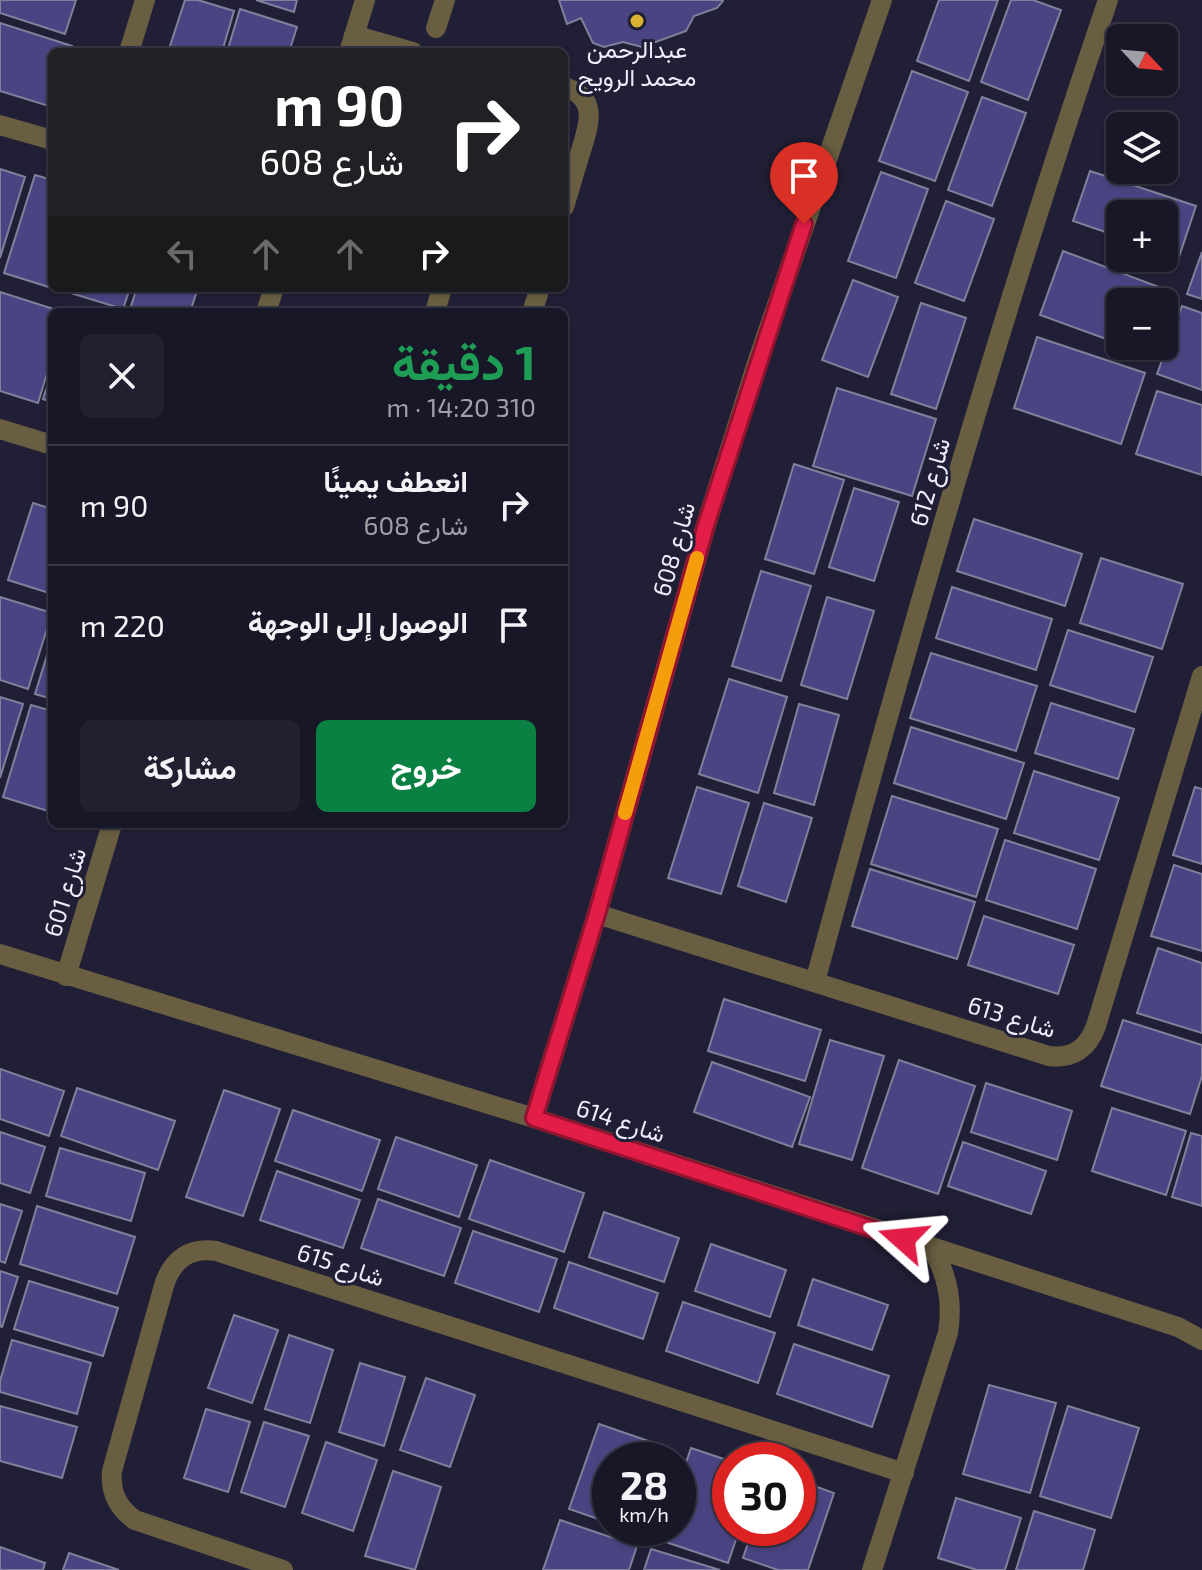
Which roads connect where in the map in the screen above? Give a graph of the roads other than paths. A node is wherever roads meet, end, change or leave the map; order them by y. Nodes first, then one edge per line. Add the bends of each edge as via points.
1 (145, 0) edge
2 (365, 0) edge
3 (445, 0) edge
4 (882, 0) edge
5 (1108, 0) edge
6 (436, 28) dead end
7 (351, 43) edge
8 (130, 48) edge
9 (385, 48) edge
10 (568, 88) edge
11 (0, 125) edge
12 (48, 139) edge
13 (568, 194) edge
14 (1, 431) edge
15 (48, 444) edge
16 (1202, 676) edge
17 (111, 828) edge
18 (597, 914) junction
19 (0, 954) edge
20 (66, 976) junction
21 (815, 982) junction
22 (534, 1118) junction
23 (932, 1249) junction
24 (1202, 1326) edge
25 (1178, 1327) junction
26 (1202, 1340) edge
27 (904, 1473) junction
28 (283, 1570) edge
29 (872, 1570) edge

1 - 8 street
2 - 7 street
3 - 6 street
4 - 18 street, شارع 608 via 711,510
5 - 21 street, شارع 612 via 975,418
7 - 9 street
10 - 13 street via 585,100 590,122
11 - 12 street
14 - 15 street
16 - 21 street, شارع 613 via 1093,1036 1080,1051 1049,1056
17 - 20 street, شارع 601
18 - 21 street, شارع 613
18 - 22 street, شارع 608
19 - 20 street, شارع 614
20 - 22 street, شارع 614
22 - 23 street, شارع 614
23 - 25 street, شارع 614
23 - 27 street via 949,1288 951,1318
24 - 25 street, شارع 614
25 - 26 street, شارع 614
27 - 28 street, شارع 615 via 216,1251 195,1250 176,1261 165,1282 112,1471 113,1494 126,1514 145,1525
27 - 29 street

